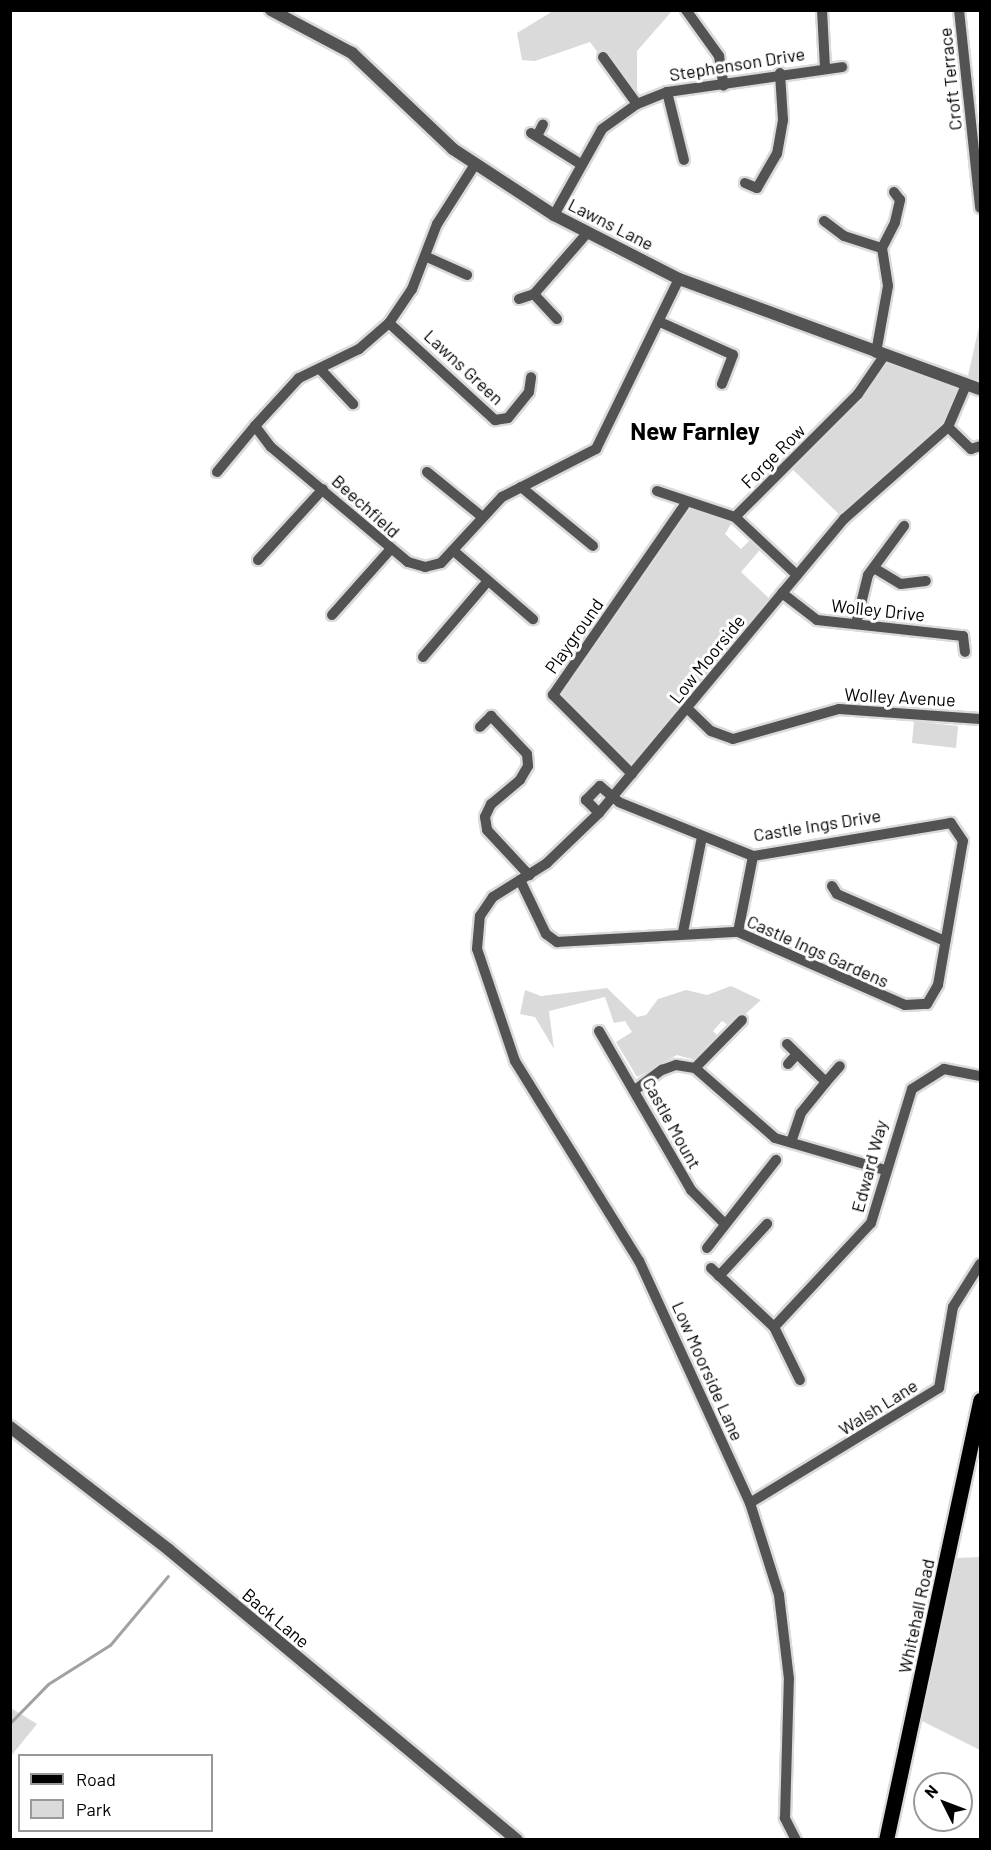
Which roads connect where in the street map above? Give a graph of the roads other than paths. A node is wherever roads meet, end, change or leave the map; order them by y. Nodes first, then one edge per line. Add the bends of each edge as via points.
1 (271, 10) edge
2 (686, 10) edge
3 (822, 10) edge
4 (959, 10) edge
5 (603, 57) dead end
6 (825, 67) junction
7 (842, 67) dead end
8 (780, 73) junction
9 (724, 86) junction
10 (667, 92) junction
11 (637, 104) junction
12 (543, 124) dead end
13 (684, 160) dead end
14 (579, 163) junction
15 (474, 166) junction
16 (745, 183) dead end
17 (894, 192) dead end
18 (981, 208) edge
19 (554, 215) junction
20 (824, 221) dead end
21 (588, 232) junction
22 (882, 248) junction
23 (427, 257) junction
24 (467, 275) dead end
25 (679, 279) junction
26 (534, 294) junction
27 (519, 299) dead end
28 (557, 320) dead end
29 (660, 322) junction
30 (389, 323) junction
31 (880, 354) junction
32 (321, 370) junction
33 (531, 377) dead end
34 (722, 384) dead end
35 (966, 385) junction
36 (981, 389) edge
37 (353, 404) dead end
38 (255, 426) junction
39 (948, 427) junction
40 (981, 446) edge
41 (216, 472) dead end
42 (427, 472) dead end
43 (521, 487) junction
44 (323, 489) junction
45 (657, 491) dead end
46 (686, 503) junction
47 (480, 515) junction
48 (735, 517) junction
49 (904, 526) dead end
50 (593, 546) dead end
51 (390, 550) junction
52 (454, 552) junction
53 (258, 560) dead end
54 (874, 568) junction
55 (797, 575) junction
56 (488, 581) junction
57 (926, 581) dead end
58 (782, 593) junction
59 (332, 615) dead end
60 (533, 619) dead end
61 (856, 624) junction
62 (965, 652) dead end
63 (423, 657) dead end
64 (688, 709) junction
65 (981, 719) edge
66 (480, 727) dead end
67 (632, 774) junction
68 (612, 798) junction
69 (599, 813) junction
70 (960, 832) joint
71 (702, 837) junction
72 (753, 856) junction
73 (524, 877) junction
74 (832, 886) dead end
75 (683, 932) junction
76 (738, 932) junction
77 (945, 941) junction
78 (477, 949) joint
79 (742, 1020) dead end
80 (599, 1031) dead end
81 (787, 1044) dead end
82 (797, 1054) junction
83 (788, 1064) dead end
84 (840, 1066) dead end
85 (695, 1068) junction
86 (981, 1076) edge
87 (826, 1082) junction
88 (635, 1090) junction
89 (790, 1142) junction
90 (776, 1160) dead end
91 (885, 1170) junction
92 (725, 1224) junction
93 (767, 1224) dead end
94 (707, 1248) dead end
95 (981, 1264) edge
96 (774, 1327) junction
97 (800, 1380) dead end
98 (981, 1400) edge
99 (10, 1427) edge
100 (750, 1503) junction
101 (517, 1839) edge
102 (796, 1839) edge
103 (886, 1839) edge

1 - 15 street, Lawns Lane via 352,53
2 - 9 street via 719,56
3 - 6 street
4 - 18 street, Croft Terrace
5 - 11 street
6 - 7 street, Stephenson Drive
6 - 8 street, Stephenson Drive
8 - 9 street, Stephenson Drive
8 - 16 street via 783,120 777,154 761,192
9 - 10 street, Stephenson Drive
10 - 11 street, Stephenson Drive
10 - 13 street
11 - 14 street, Stephenson Drive via 602,129
12 - 14 street via 534,134
14 - 19 street, Stephenson Drive
15 - 19 street, Lawns Lane
15 - 23 street via 437,224
17 - 22 street via 900,200 895,222
19 - 21 street, Lawns Lane
20 - 22 street via 844,236
21 - 25 street, Lawns Lane
21 - 26 street
22 - 31 street via 888,286
23 - 24 street
23 - 30 street
25 - 29 street, Beechfield
25 - 31 street, Lawns Lane
26 - 27 street
26 - 28 street
29 - 34 street via 733,355
29 - 43 street, Beechfield via 596,449
30 - 32 street via 359,349
30 - 33 street, Lawns Green via 495,420 508,418 528,392
31 - 35 street, Lawns Lane
31 - 48 street, Forge Row via 858,394
32 - 37 street
32 - 38 street via 299,378
35 - 36 street, Lawns Lane
35 - 39 street, Low Moorside
38 - 41 street
38 - 44 street, Beechfield via 271,447
39 - 40 street via 971,449
39 - 55 street, Low Moorside via 844,519
42 - 47 street
43 - 47 street, Beechfield
43 - 50 street
44 - 51 street, Beechfield
44 - 53 street
45 - 46 street
46 - 48 street
46 - 67 street, Playground via 553,695
47 - 52 street, Beechfield
48 - 55 street
49 - 54 street
51 - 52 street, Beechfield via 425,567
51 - 59 street
52 - 56 street
54 - 57 street via 901,584
54 - 61 street
55 - 58 street, Low Moorside
56 - 60 street
56 - 63 street
58 - 61 street, Wolley Drive via 817,620
58 - 64 street, Low Moorside
61 - 62 street, Wolley Drive via 963,636
64 - 65 street, Wolley Avenue via 711,731 733,739 839,709
64 - 67 street, Low Moorside
66 - 73 street, Castle Ings Gardens via 491,716 527,754 528,766 520,780 491,804 485,817 487,830
67 - 68 street, Low Moorside
68 - 69 street, Low Moorside
68 - 69 street, Castle Ings Drive via 600,786 586,800
68 - 71 street, Castle Ings Drive
69 - 73 street, Low Moorside
70 - 72 street, Castle Ings Drive via 945,821
70 - 77 street, Castle Ings Gardens
71 - 72 street, Castle Ings Drive
71 - 75 street
72 - 76 street
73 - 75 street, Castle Ings Gardens via 546,934 557,942
73 - 78 street, Low Moorside via 493,897 480,916
74 - 77 street via 837,894
75 - 76 street, Castle Ings Gardens
76 - 77 street, Castle Ings Gardens via 905,1005 927,1004 938,985
78 - 100 street, Low Moorside Lane via 515,1061 639,1261
79 - 85 street
80 - 88 street, Castle Mount
81 - 82 street
82 - 83 street
82 - 87 street
84 - 87 street
85 - 88 street via 676,1065 662,1070
85 - 89 street via 775,1138
86 - 91 street, Edward Way via 944,1069 912,1089
87 - 89 street via 801,1113
88 - 92 street, Castle Mount via 691,1190
89 - 91 street
90 - 92 street
91 - 96 street, Edward Way via 871,1222 860,1239
92 - 94 street
93 - 96 street via 715,1272
95 - 100 street, Walsh Lane via 953,1307 939,1388
96 - 97 street
98 - 103 main road, Whitehall Road
99 - 101 street, Back Lane via 169,1550
100 - 102 street, Low Moorside Lane via 779,1595 789,1678 785,1818

